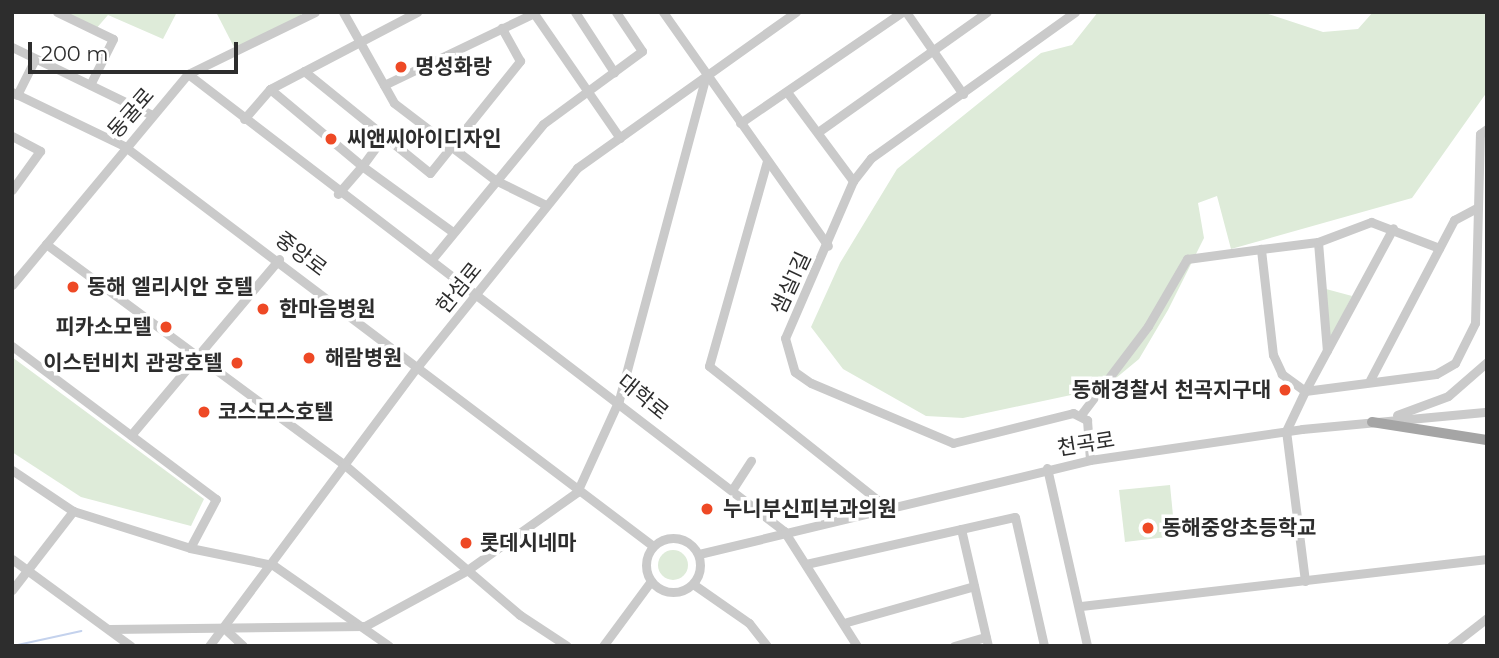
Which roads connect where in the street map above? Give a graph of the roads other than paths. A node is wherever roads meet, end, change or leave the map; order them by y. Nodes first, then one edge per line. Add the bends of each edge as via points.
1 (57, 12) edge
2 (315, 12) edge
3 (343, 12) edge
4 (417, 12) edge
5 (533, 12) edge
6 (575, 12) edge
7 (616, 12) edge
8 (663, 12) edge
9 (796, 12) edge
10 (904, 12) edge
11 (987, 12) edge
12 (1075, 12) edge
13 (502, 28) junction
14 (358, 41) junction
15 (12, 47) edge
16 (932, 51) junction
17 (36, 59) junction
18 (304, 71) junction
19 (614, 72) junction
20 (188, 74) junction
21 (706, 76) junction
22 (90, 85) junction
23 (384, 85) junction
24 (588, 88) junction
25 (270, 89) junction
26 (787, 92) junction
27 (15, 93) edge
28 (963, 94) junction
29 (152, 115) junction
30 (244, 119) junction
31 (740, 124) junction
32 (1487, 129) edge
33 (818, 132) junction
34 (12, 136) edge
35 (384, 136) junction
36 (620, 138) junction
37 (124, 146) junction
38 (450, 146) junction
39 (767, 161) junction
40 (362, 166) junction
41 (495, 180) junction
42 (853, 181) junction
43 (12, 190) edge
44 (338, 194) junction
45 (544, 204) junction
46 (1477, 208) junction
47 (1393, 228) junction
48 (453, 232) junction
49 (1318, 242) junction
50 (46, 244) junction
51 (828, 246) junction
52 (1439, 248) junction
53 (1261, 249) junction
54 (433, 258) junction
55 (279, 259) junction
56 (16, 271) edge
57 (12, 285) edge
58 (479, 293) junction
59 (12, 346) edge
60 (195, 354) junction
61 (1327, 354) junction
62 (1487, 362) edge
63 (418, 366) junction
64 (1370, 380) junction
65 (1305, 391) junction
66 (619, 400) junction
67 (1487, 412) edge
68 (1080, 416) junction
69 (1372, 422) junction
70 (1286, 432) junction
71 (131, 435) junction
72 (1487, 440) edge
73 (1090, 460) junction
74 (751, 461) dead end
75 (346, 466) junction
76 (1047, 468) junction
77 (12, 470) edge
78 (732, 490) junction
79 (577, 492) junction
80 (884, 505) junction
81 (73, 511) junction
82 (961, 529) junction
83 (784, 531) junction
84 (653, 546) junction
85 (190, 548) junction
86 (698, 554) junction
87 (12, 559) edge
88 (1487, 559) edge
89 (806, 564) junction
90 (273, 565) junction
91 (27, 570) junction
92 (466, 571) junction
93 (651, 581) junction
94 (1305, 581) junction
95 (693, 584) junction
96 (974, 586) junction
97 (12, 590) edge
98 (1082, 606) junction
99 (1487, 618) edge
100 (847, 622) junction
101 (365, 626) junction
102 (224, 628) junction
103 (110, 629) junction
104 (987, 642) edge
105 (131, 646) edge
106 (209, 646) edge
107 (243, 646) edge
108 (389, 646) edge
109 (567, 646) edge
110 (603, 646) edge
111 (767, 646) edge
112 (857, 646) edge
113 (954, 646) edge
114 (1044, 646) edge
115 (1087, 646) edge
116 (1451, 646) edge

1 - 22 street via 113,39
2 - 20 street, 동굴로
3 - 14 street
4 - 14 street
5 - 13 street
5 - 24 street
6 - 19 street
7 - 19 street via 642,51
8 - 21 street
9 - 21 street, 한섬로
10 - 16 street
10 - 26 street
11 - 16 street
12 - 28 street, 샘실1길
13 - 23 street
13 - 38 street via 520,61
14 - 18 street
14 - 23 street
15 - 17 street
16 - 28 street
16 - 33 street
17 - 22 street
17 - 27 street
18 - 25 street
18 - 35 street
19 - 24 street
20 - 29 street, 동굴로
20 - 30 street, 대학로
21 - 31 street
21 - 36 street, 한섬로
21 - 66 street
22 - 29 street
23 - 38 street via 394,103
24 - 36 street
24 - 41 street via 543,124
25 - 30 street
25 - 40 street
26 - 31 street
26 - 33 street
27 - 37 street, 중앙로
28 - 42 street, 샘실1길 via 871,158
29 - 37 street, 동굴로
30 - 44 street, 대학로
31 - 39 street
32 - 46 street via 1480,134
33 - 42 street
34 - 43 street via 40,151
35 - 38 street via 430,173
35 - 40 street
36 - 45 street, 한섬로 via 577,167
37 - 50 street, 동굴로
37 - 55 street, 중앙로
38 - 41 street
39 - 51 street
39 - 80 street via 709,366
40 - 44 street
40 - 48 street
41 - 45 street
41 - 48 street
42 - 51 street, 샘실1길
44 - 54 street, 대학로
45 - 58 street, 한섬로
46 - 52 street via 1454,220
46 - 64 street via 1475,323 1455,363 1436,374
47 - 49 street via 1371,222 1348,225
47 - 52 street
47 - 61 street
48 - 54 street
49 - 53 street
49 - 61 street
50 - 56 street, 동굴로
50 - 60 street
51 - 68 street, 샘실1길 via 785,338 795,372 811,383 953,443
52 - 64 street
53 - 65 street via 1273,355 1282,374
53 - 68 street via 1187,259 1148,326
54 - 58 street, 대학로
55 - 60 street
55 - 63 street, 중앙로
56 - 57 street, 동굴로
58 - 63 street, 한섬로
58 - 66 street, 대학로
59 - 71 street
60 - 71 street
60 - 75 street
61 - 65 street
62 - 69 street via 1448,396
63 - 75 street, 한섬로
63 - 79 street, 중앙로
64 - 65 street
65 - 70 street
66 - 78 street, 대학로
66 - 79 street
67 - 69 street, 천곡로
68 - 73 street via 1087,420
69 - 70 street, 천곡로
69 - 72 main road
70 - 73 street, 천곡로
70 - 94 street
71 - 85 street via 216,499
73 - 76 street, 천곡로
74 - 78 street
75 - 90 street, 한섬로
75 - 92 street
76 - 80 street, 천곡로
76 - 98 street
77 - 81 street
78 - 83 street, 대학로
79 - 84 street, 중앙로
79 - 92 street
80 - 83 street, 천곡로
81 - 85 street
81 - 91 street
82 - 89 street
82 - 96 street
82 - 114 street via 1015,517
83 - 86 street, 천곡로
83 - 89 street, 대학로
84 - 86 street via 679,537
84 - 93 street via 646,567
85 - 90 street
86 - 95 street
87 - 91 street
88 - 94 street
89 - 100 street, 대학로
90 - 101 street
90 - 102 street, 한섬로
91 - 97 street
91 - 103 street
92 - 101 street
92 - 109 street
93 - 95 street via 670,592
93 - 110 street
94 - 98 street
95 - 111 street via 749,623
96 - 100 street
96 - 104 street
98 - 115 street
99 - 116 street
100 - 112 street, 대학로
101 - 102 street
101 - 108 street
102 - 103 street
102 - 106 street, 한섬로
102 - 107 street
103 - 105 street
104 - 113 street

